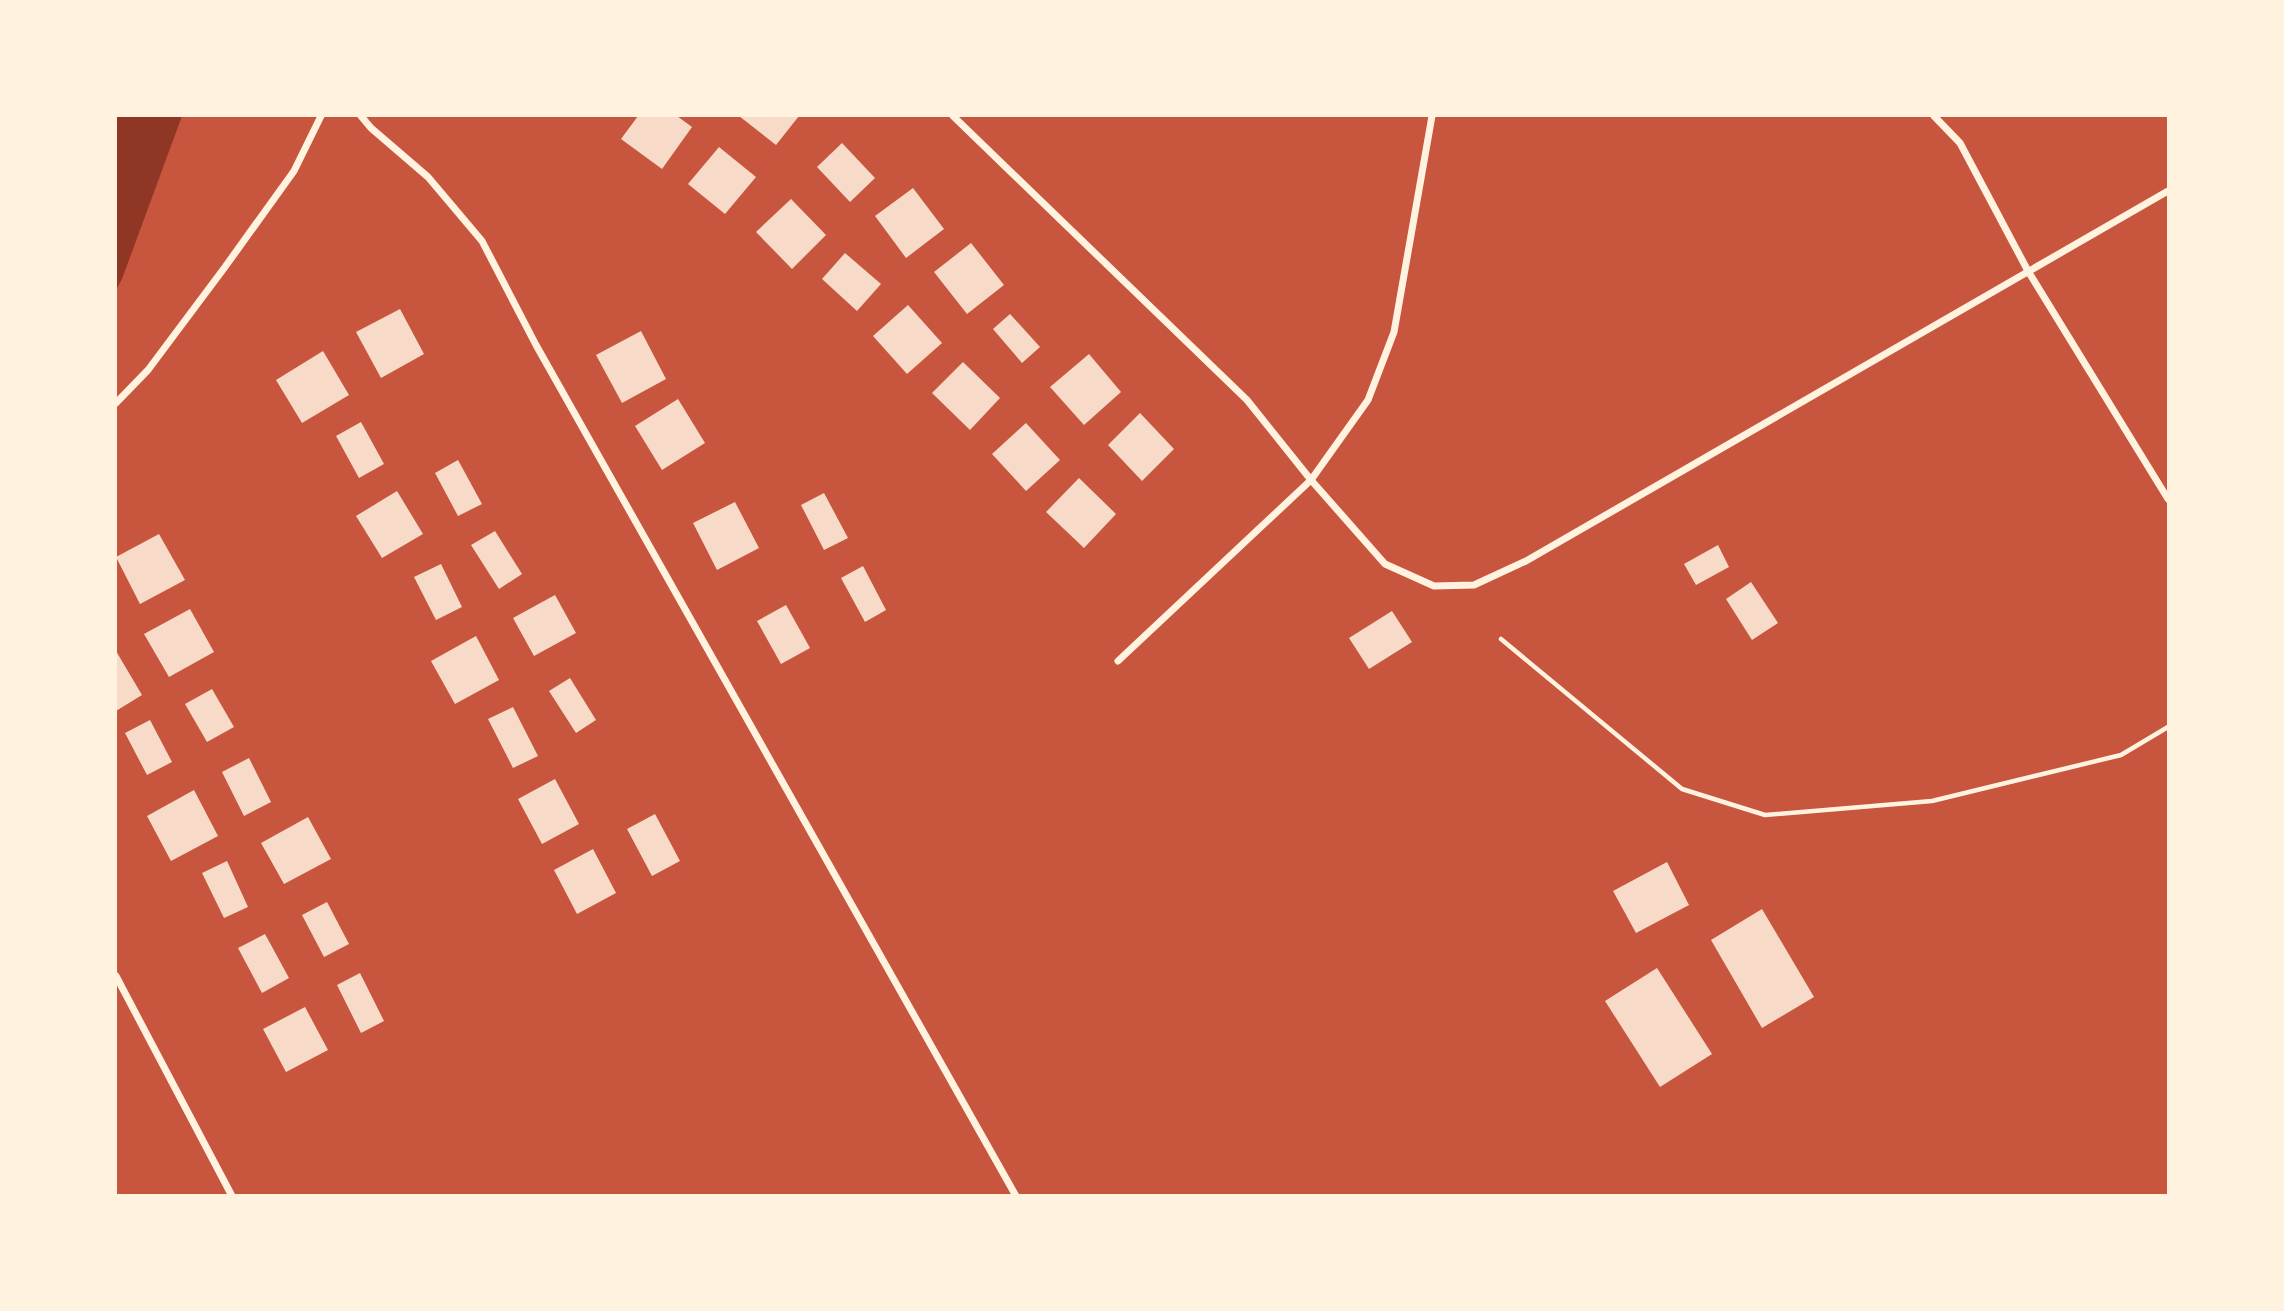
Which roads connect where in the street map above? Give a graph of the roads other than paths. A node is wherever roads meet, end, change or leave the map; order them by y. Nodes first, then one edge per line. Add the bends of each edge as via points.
1 (321, 116) edge
2 (361, 116) edge
3 (953, 116) edge
4 (1432, 116) edge
5 (1934, 116) edge
6 (2168, 191) edge
7 (2028, 271) junction
8 (116, 403) edge
9 (1311, 480) junction
10 (2168, 499) edge
11 (1118, 661) dead end
12 (116, 976) edge
13 (232, 1195) edge
14 (1016, 1195) edge

1 - 8 street via 294,172 148,370
2 - 14 street via 428,177 482,241
3 - 9 street via 1247,400
4 - 9 street via 1394,332 1368,400
5 - 7 street via 1959,143
6 - 7 street
7 - 9 street via 1526,561 1474,585 1434,586 1385,565
7 - 10 street
9 - 11 street
12 - 13 street

